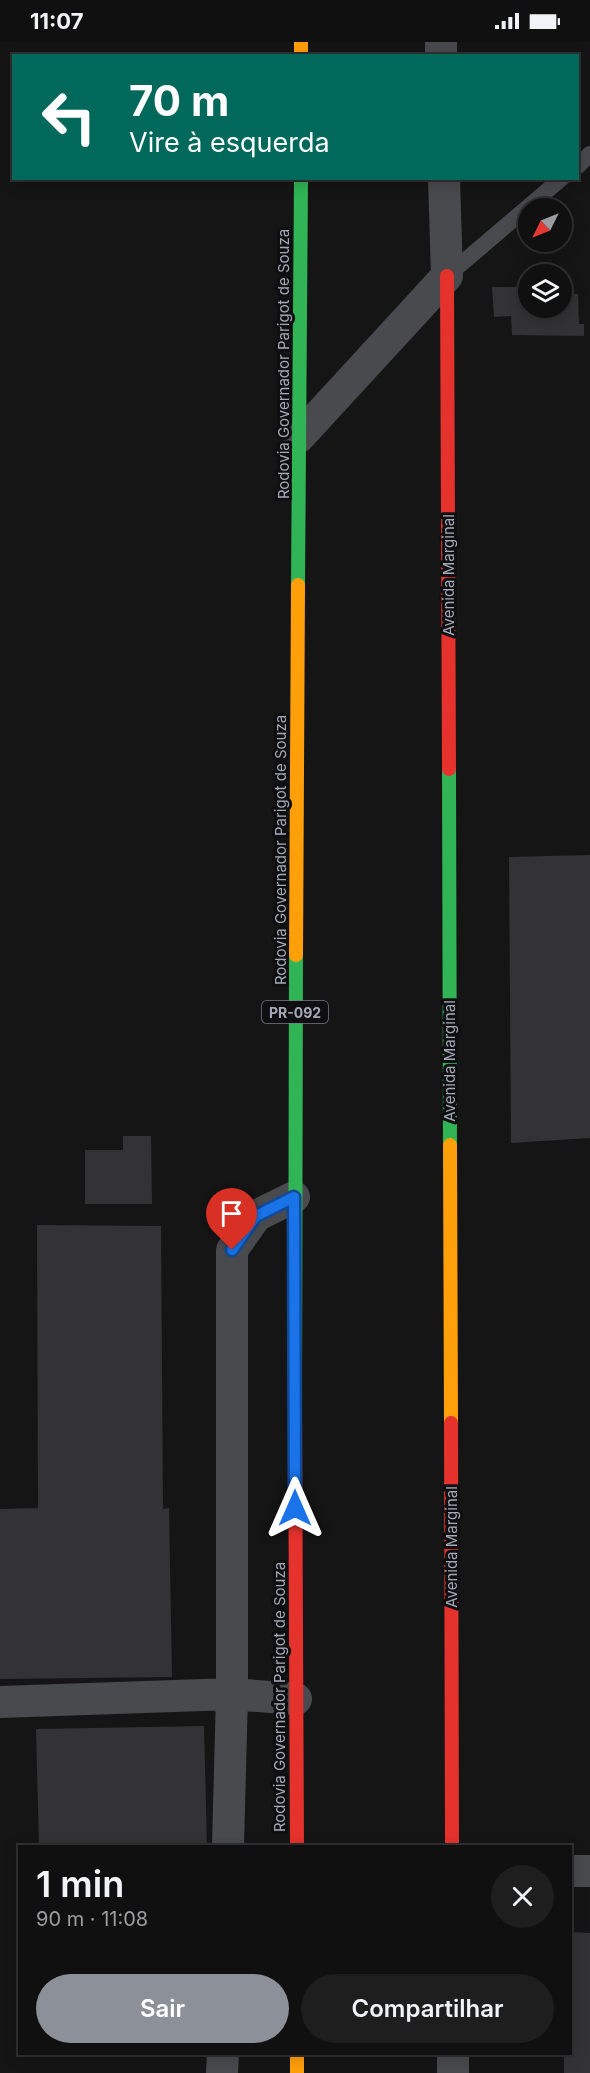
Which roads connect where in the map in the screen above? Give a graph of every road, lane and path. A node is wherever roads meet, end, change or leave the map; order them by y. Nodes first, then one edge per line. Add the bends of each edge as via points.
1 (590, 154) edge
2 (579, 165) edge
3 (301, 180) edge
4 (444, 180) edge
5 (560, 180) edge
6 (447, 276) junction
7 (299, 437) junction
8 (294, 1197) junction
9 (232, 1694) junction
10 (296, 1699) junction
11 (0, 1702) edge
12 (228, 1845) edge
13 (297, 1845) edge
14 (452, 1845) edge
15 (572, 1871) edge
16 (590, 1871) edge
17 (223, 2055) edge
18 (297, 2055) edge
19 (453, 2055) edge
20 (222, 2073) edge
21 (297, 2073) edge
22 (453, 2073) edge

1 - 2 lane
3 - 7 main road, Rodovia Governador Parigot de Souza / PR-092
4 - 6 street
5 - 6 lane
6 - 7 street
6 - 14 main road, Avenida Marginal
7 - 8 main road, Rodovia Governador Parigot de Souza / PR-092
8 - 9 street via 256,1216 232,1250
8 - 10 main road, Rodovia Governador Parigot de Souza / PR-092
9 - 10 street
9 - 11 street
9 - 12 street
10 - 13 main road, Rodovia Governador Parigot de Souza / PR-092
15 - 16 street
17 - 20 street
18 - 21 main road
19 - 22 street

